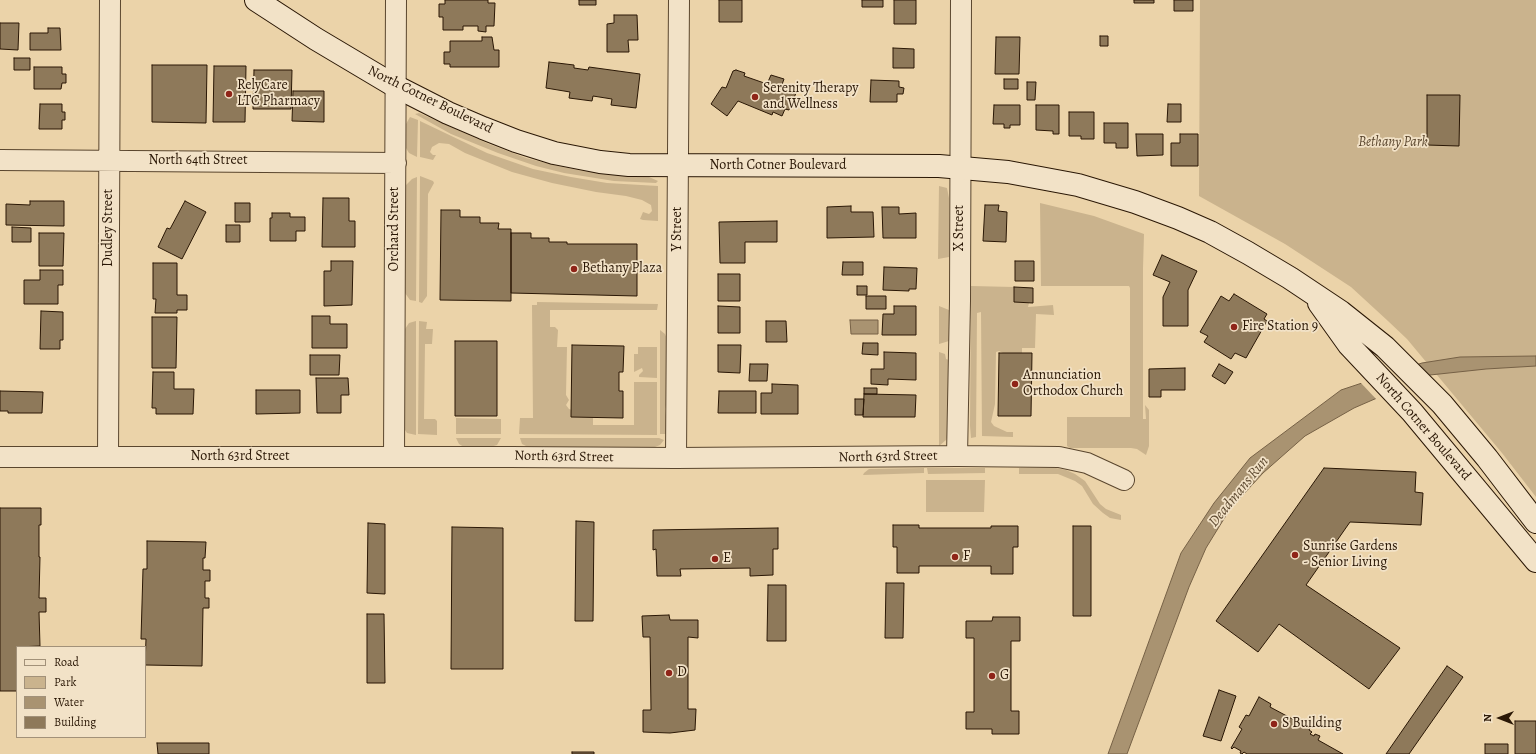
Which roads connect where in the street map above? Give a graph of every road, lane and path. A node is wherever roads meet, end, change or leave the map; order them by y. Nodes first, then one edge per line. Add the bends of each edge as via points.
1 (110, 0) edge
2 (256, 0) edge
3 (396, 0) edge
4 (679, 0) edge
5 (961, 0) edge
6 (395, 86) junction
7 (0, 160) edge
8 (110, 161) junction
9 (396, 163) junction
10 (678, 166) junction
11 (960, 168) junction
12 (1312, 293) junction
13 (957, 456) junction
14 (0, 457) edge
15 (108, 457) junction
16 (394, 457) junction
17 (676, 458) junction
18 (1497, 470) junction
19 (1124, 480) dead end
20 (1536, 494) edge
21 (1536, 522) edge
22 (1536, 561) edge

1 - 8 street, Dudley Street
2 - 6 main road, North Cotner Boulevard
3 - 6 street, Orchard Street
4 - 10 street, Y Street
5 - 11 street, X Street
6 - 9 street, Orchard Street
6 - 10 main road, North Cotner Boulevard via 448,113 543,150 600,162
7 - 8 street, North 64th Street
8 - 9 street, North 64th Street
8 - 15 street, Dudley Street
9 - 16 street, Orchard Street
10 - 11 main road, North Cotner Boulevard
10 - 17 street, Y Street
11 - 12 main road, North Cotner Boulevard via 1058,180 1145,205 1210,232
11 - 13 street, X Street
12 - 18 main road, North Cotner Boulevard via 1385,347 1442,404
12 - 22 main road, North Cotner Boulevard via 1349,345 1412,412
13 - 17 street, North 63rd Street
13 - 19 street, North 63rd Street via 1059,457 1087,463
14 - 15 street, North 63rd Street
15 - 16 street, North 63rd Street
16 - 17 street, North 63rd Street
18 - 20 main road via 1524,491
18 - 21 main road, North Cotner Boulevard

